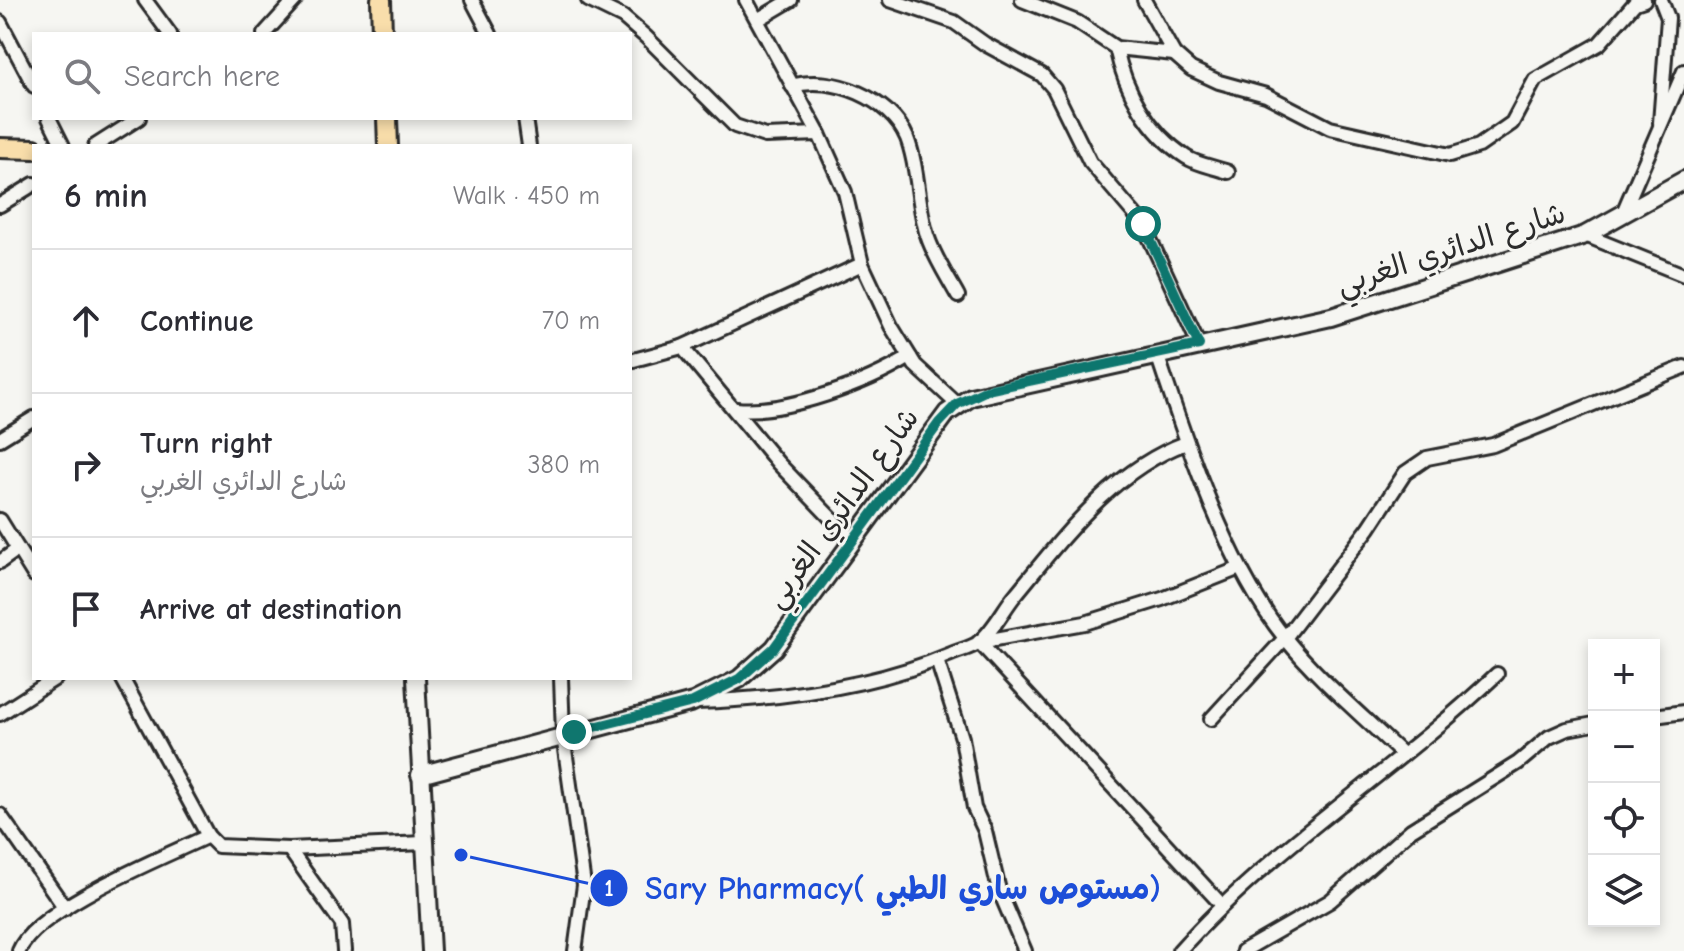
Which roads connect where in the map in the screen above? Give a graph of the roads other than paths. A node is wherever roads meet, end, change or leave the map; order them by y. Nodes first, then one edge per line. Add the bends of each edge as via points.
1 (145, 0) edge
2 (295, 0) edge
3 (381, 0) edge
4 (472, 0) edge
5 (588, 0) edge
6 (746, 0) edge
7 (791, 0) edge
8 (890, 0) edge
9 (1022, 0) edge
10 (1144, 0) edge
11 (1644, 0) edge
12 (1661, 0) edge
13 (759, 19) junction
14 (0, 22) edge
15 (169, 32) edge
16 (266, 32) edge
17 (382, 32) edge
18 (489, 32) edge
19 (1116, 48) junction
20 (1174, 54) junction
21 (1684, 71) edge
22 (32, 82) edge
23 (792, 86) junction
24 (50, 120) edge
25 (136, 120) edge
26 (387, 120) edge
27 (525, 120) edge
28 (1660, 123) junction
29 (819, 134) junction
30 (62, 144) edge
31 (98, 144) edge
32 (388, 144) edge
33 (529, 144) edge
34 (0, 148) edge
35 (32, 149) edge
36 (1228, 172) dead end
37 (1684, 180) edge
38 (32, 185) edge
39 (0, 205) edge
40 (1621, 218) junction
41 (1585, 235) junction
42 (862, 264) junction
43 (1684, 275) edge
44 (958, 296) dead end
45 (1199, 345) junction
46 (682, 347) junction
47 (1157, 354) junction
48 (910, 357) junction
49 (632, 360) edge
50 (1684, 367) edge
51 (957, 404) junction
52 (736, 409) junction
53 (32, 419) edge
54 (0, 439) edge
55 (1186, 443) junction
56 (0, 520) edge
57 (853, 541) junction
58 (18, 549) junction
59 (0, 562) edge
60 (1240, 568) junction
61 (32, 572) edge
62 (1285, 638) junction
63 (979, 642) junction
64 (937, 660) junction
65 (1497, 674) dead end
66 (53, 680) edge
67 (123, 680) edge
68 (416, 680) edge
69 (561, 680) edge
70 (693, 702) junction
71 (1684, 712) edge
72 (0, 714) edge
73 (1660, 715) edge
74 (1211, 719) dead end
75 (1588, 726) edge
76 (563, 735) junction
77 (1403, 755) junction
78 (420, 775) junction
79 (0, 815) edge
80 (208, 836) junction
81 (424, 843) junction
82 (289, 849) junction
83 (1221, 904) junction
84 (65, 908) junction
85 (19, 951) edge
86 (344, 951) edge
87 (431, 951) edge
88 (575, 951) edge
89 (1025, 951) edge
90 (1179, 951) edge
91 (1243, 951) edge

1 - 15 street
2 - 16 street
3 - 17 main road
4 - 18 street
5 - 29 street via 623,17 735,126 765,136
6 - 13 street
7 - 13 street
8 - 45 street via 954,22 1042,75 1090,162 1143,224
9 - 19 street via 1077,22
10 - 20 street
11 - 20 street via 1587,52 1535,80 1512,123 1479,146 1450,155 1330,128 1266,95 1191,69
12 - 28 street via 1668,18
13 - 23 street
14 - 22 street
19 - 20 street
19 - 36 street via 1126,83 1151,125 1186,157
21 - 28 street
23 - 29 street
23 - 44 street via 845,87 900,124 912,156 926,233
24 - 30 street
25 - 31 street
26 - 32 main road
27 - 33 street
28 - 40 street
29 - 42 street via 845,192
34 - 35 main road
37 - 40 street, شارع الدائري الغربي
38 - 39 street
40 - 41 street, شارع الدائري الغربي
41 - 43 street
41 - 45 street, شارع الدائري الغربي via 1331,317
42 - 46 street
42 - 48 street
45 - 47 street, شارع الدائري الغربي
46 - 49 street
46 - 52 street
47 - 51 street, شارع الدائري الغربي via 987,390
47 - 55 street
48 - 51 street
48 - 52 street via 853,384 792,403
50 - 62 street via 1493,445 1427,458 1405,473
51 - 57 street, شارع الدائري الغربي
52 - 57 street via 778,463
53 - 54 street
55 - 60 street
55 - 63 street via 1154,455 1112,486
56 - 58 street
57 - 70 street, شارع الدائري الغربي via 774,648 739,679
58 - 59 street
58 - 61 street
60 - 62 street
60 - 63 street via 1085,623
62 - 74 street
62 - 77 street
63 - 64 street
63 - 83 street
64 - 70 street via 756,700
64 - 89 street via 962,738 974,808
65 - 77 street via 1438,731
66 - 72 street
67 - 80 street
68 - 78 street
69 - 76 street
70 - 76 street, شارع الدائري الغربي
71 - 73 street
75 - 91 street via 1549,737 1518,763 1411,830 1330,901
76 - 78 street, شارع الدائري الغربي
76 - 88 street via 584,885
77 - 83 street
78 - 81 street
79 - 84 street
80 - 82 street via 230,849
80 - 84 street
81 - 82 street
81 - 87 street
82 - 86 street via 342,924
83 - 90 street
84 - 85 street via 34,928

